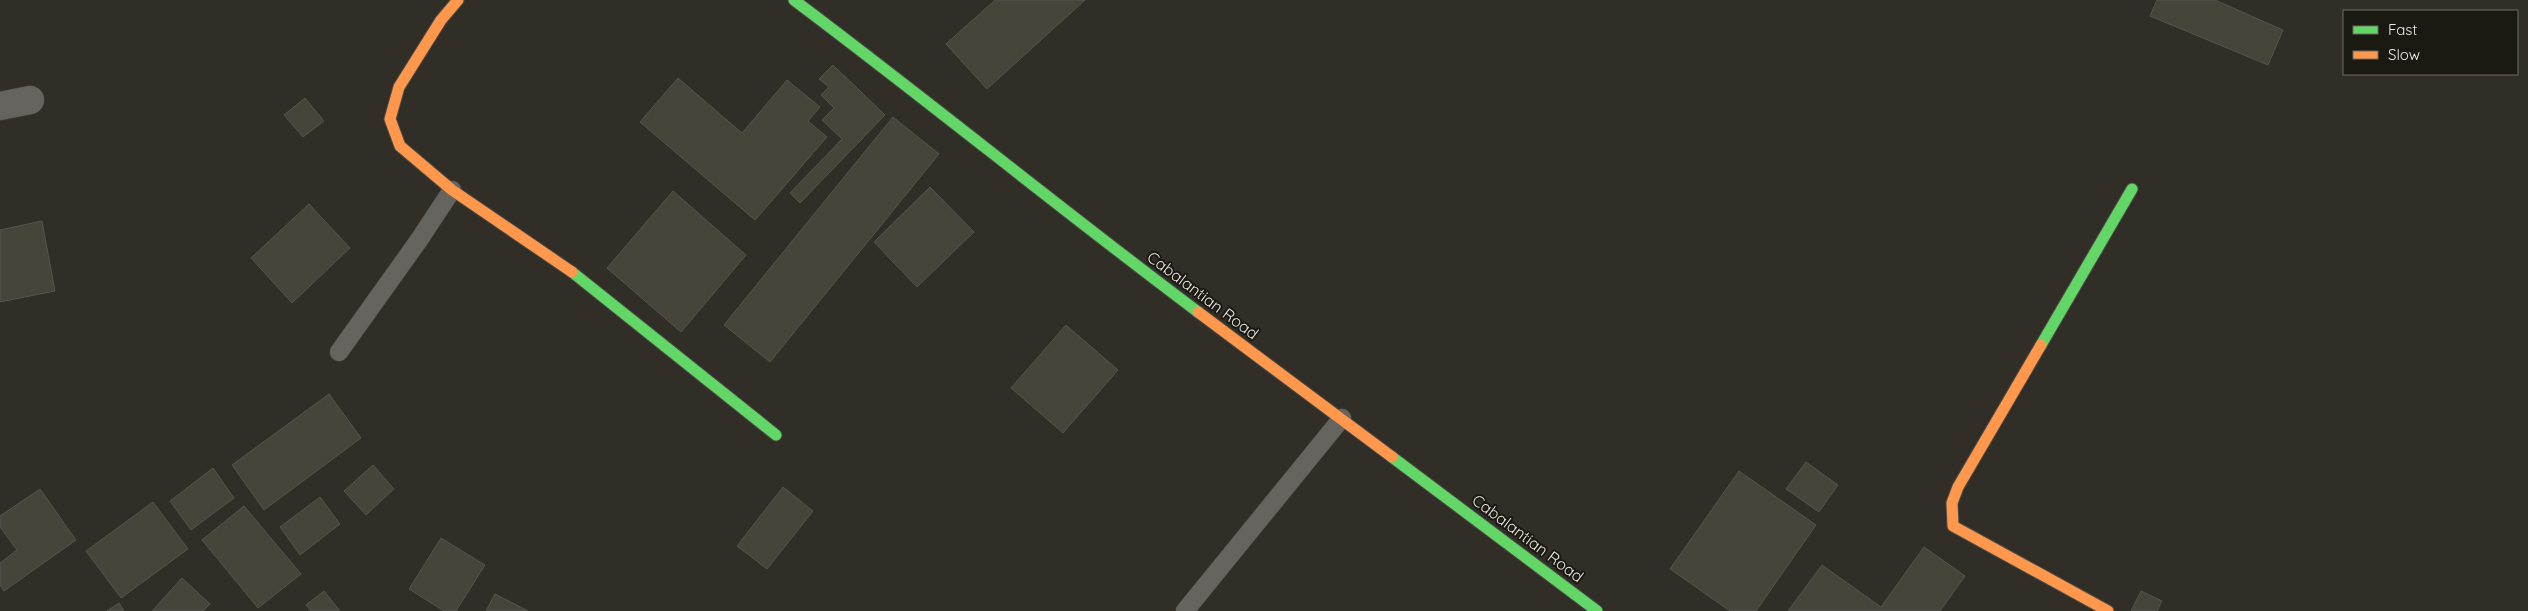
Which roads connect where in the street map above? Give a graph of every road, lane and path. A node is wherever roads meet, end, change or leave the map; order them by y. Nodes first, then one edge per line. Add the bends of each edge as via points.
1 (458, 0) edge
2 (794, 0) edge
3 (30, 100) dead end
4 (0, 106) edge
5 (2132, 189) dead end
6 (452, 190) junction
7 (339, 352) dead end
8 (1342, 418) junction
9 (776, 435) dead end
10 (1185, 611) edge
11 (1598, 611) edge
12 (2108, 611) edge

1 - 6 street via 436,27 399,87 390,119 400,146
2 - 8 street, Cabalantian Road via 1094,234
3 - 4 street
5 - 12 street via 1963,478 1952,504 1953,526
6 - 7 lane
6 - 9 street via 584,280
8 - 10 lane
8 - 11 street, Cabalantian Road

